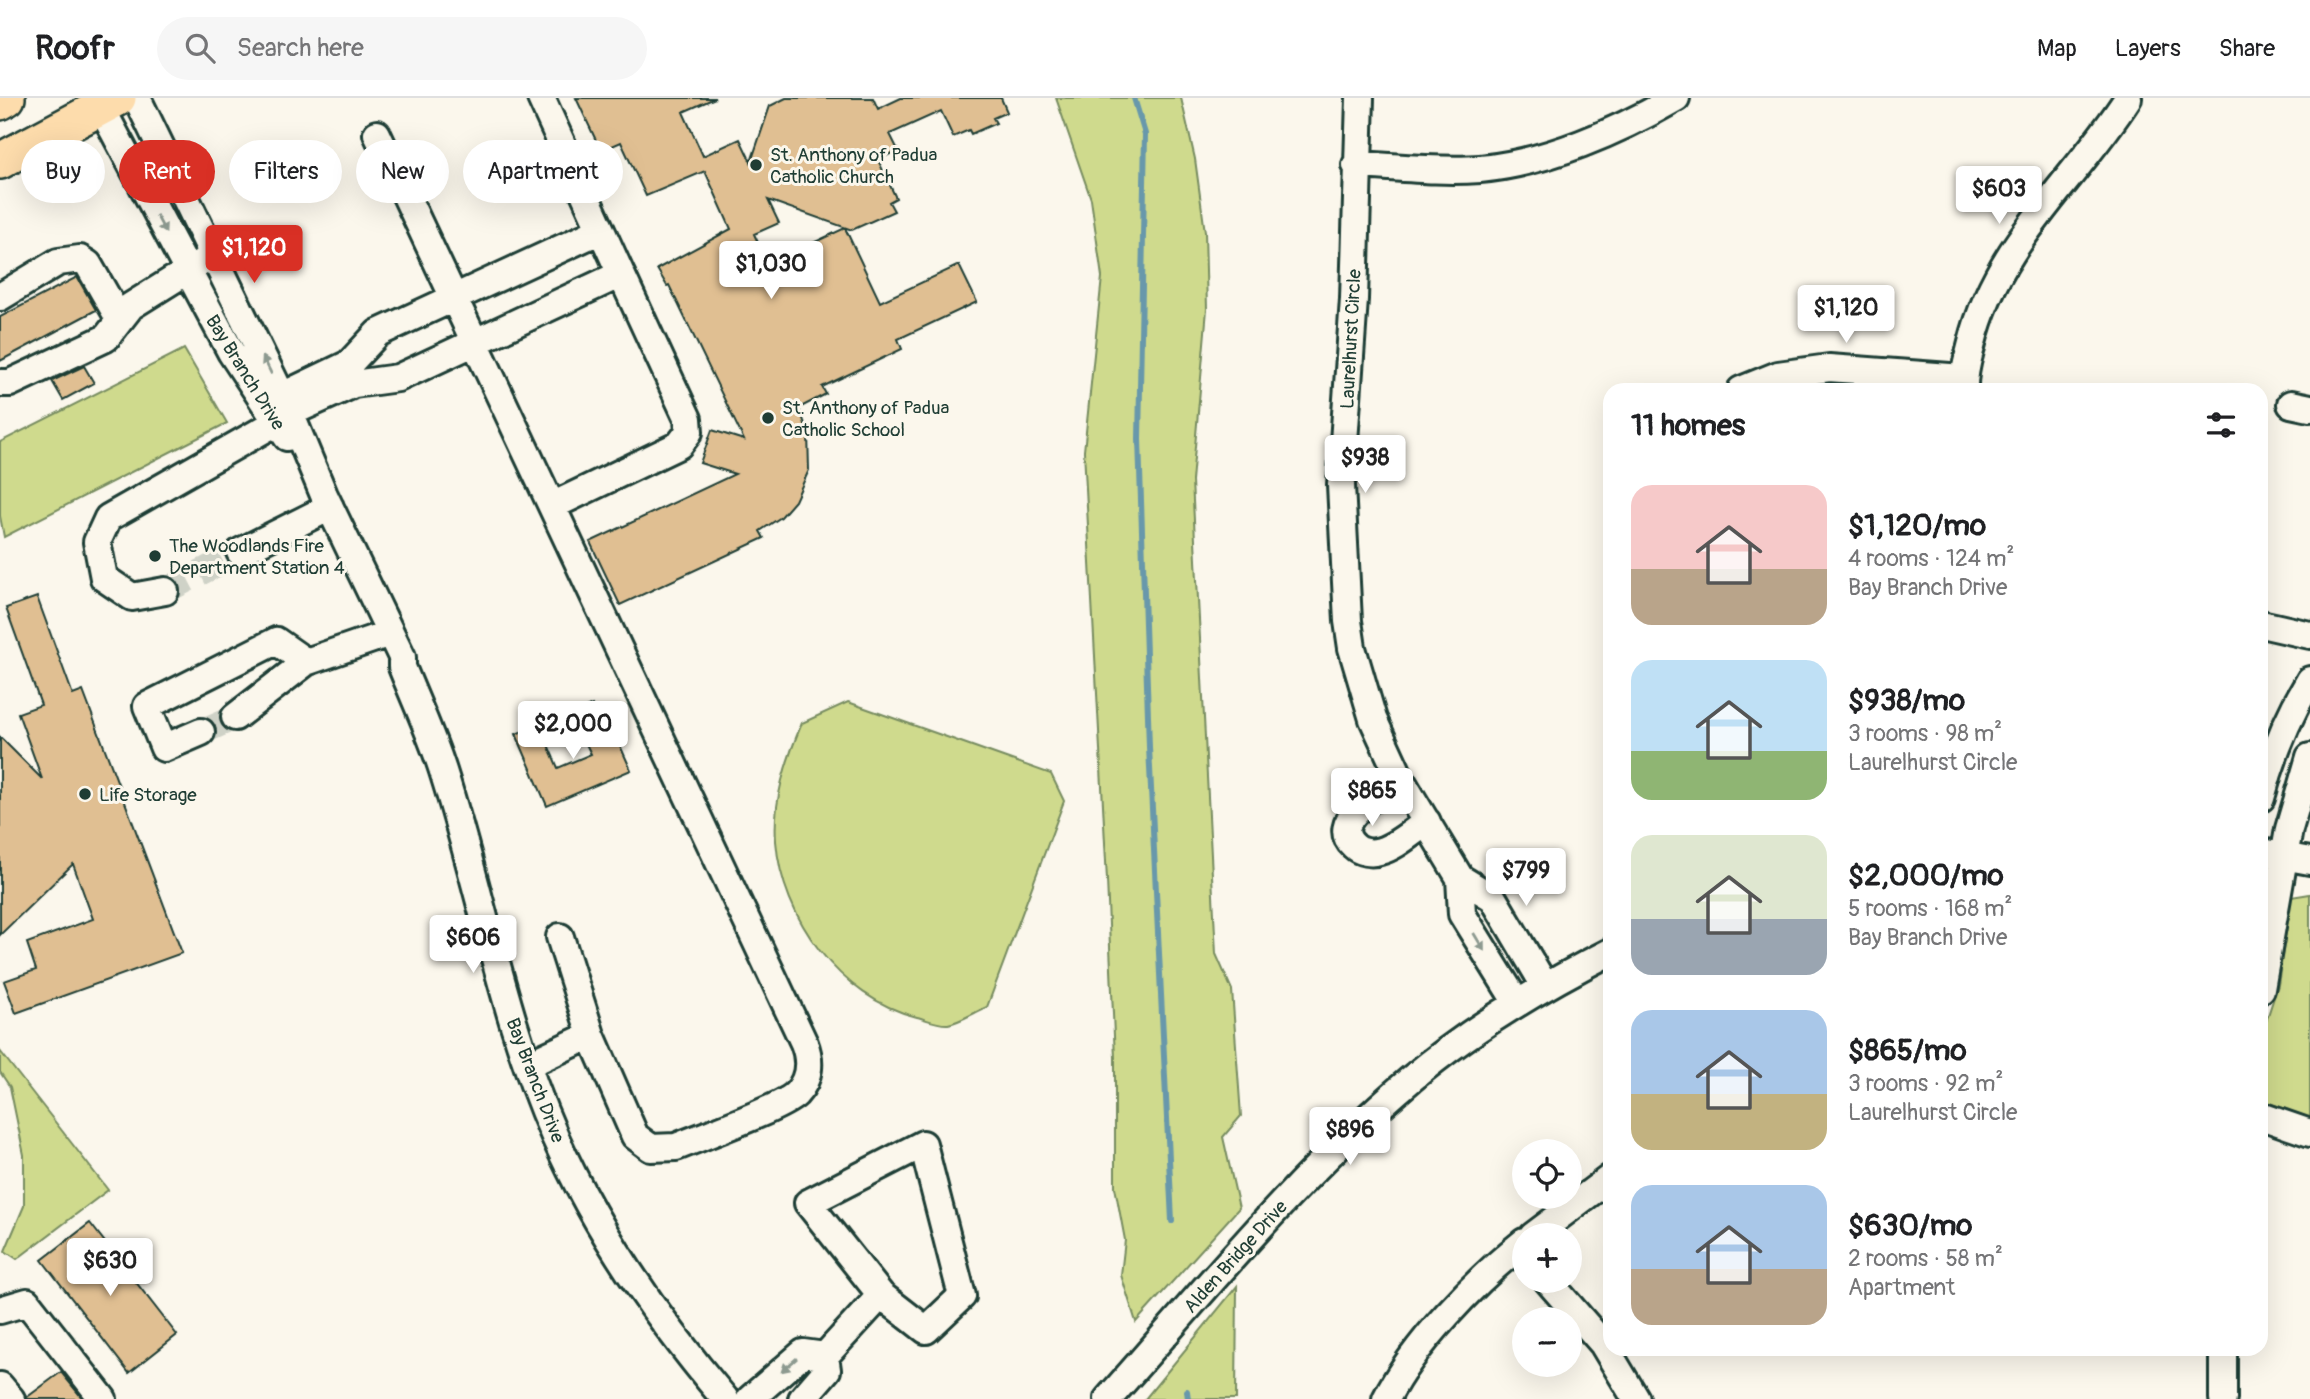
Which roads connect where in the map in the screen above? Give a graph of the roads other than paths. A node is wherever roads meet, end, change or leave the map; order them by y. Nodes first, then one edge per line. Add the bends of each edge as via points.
1 (7, 98) edge
2 (137, 98) edge
3 (541, 98) edge
4 (1360, 98) edge
5 (1676, 98) edge
6 (2129, 98) edge
7 (105, 101) edge
8 (0, 102) edge
9 (377, 134) dead end
10 (0, 160) edge
11 (1356, 165) junction
12 (601, 230) junction
13 (213, 255) junction
14 (186, 271) junction
15 (621, 274) junction
16 (0, 297) edge
17 (454, 298) junction
18 (120, 320) junction
19 (475, 342) junction
20 (360, 350) junction
21 (374, 381) junction
22 (0, 383) edge
23 (1758, 383) edge
24 (1956, 383) edge
25 (1964, 383) edge
26 (283, 410) junction
27 (327, 501) junction
28 (552, 506) junction
29 (240, 552) tunnel mouth
30 (165, 591) tunnel mouth
31 (2268, 626) edge
32 (390, 632) junction
33 (2310, 635) edge
34 (306, 662) junction
35 (2310, 680) edge
36 (235, 717) tunnel mouth
37 (201, 733) tunnel mouth
38 (2310, 757) edge
39 (2268, 771) edge
40 (1401, 780) junction
41 (1427, 822) junction
42 (2285, 856) edge
43 (1460, 878) junction
44 (560, 937) dead end
45 (2268, 950) edge
46 (1603, 956) edge
47 (1545, 985) junction
48 (1517, 1003) junction
49 (591, 1035) junction
50 (527, 1065) junction
51 (2268, 1118) edge
52 (2310, 1133) edge
53 (1603, 1183) edge
54 (1552, 1223) edge
55 (1512, 1256) edge
56 (1558, 1293) edge
57 (881, 1295) junction
58 (0, 1311) edge
59 (1603, 1344) edge
60 (825, 1356) junction
61 (1610, 1356) edge
62 (2223, 1356) edge
63 (0, 1386) edge
64 (10, 1399) edge
65 (103, 1399) edge
66 (725, 1399) edge
67 (750, 1399) edge
68 (802, 1399) edge
69 (1108, 1399) edge
70 (1386, 1399) edge
71 (1636, 1399) edge
72 (2223, 1399) edge

1 - 8 main road
2 - 13 street, Bay Branch Drive
3 - 12 street
4 - 11 street, Laurelhurst Circle
5 - 11 street via 1554,155 1514,164 1450,170
6 - 25 street via 1999,270 1975,331
7 - 10 main road
7 -> 14 street, Bay Branch Drive
9 - 17 street
11 - 40 street, Laurelhurst Circle via 1354,299 1341,485 1347,608 1360,682
12 - 15 street
12 - 17 street
13 - 14 street
26 -> 13 street, Bay Branch Drive
14 - 18 street via 131,306
14 - 26 street, Bay Branch Drive via 231,352
15 - 19 street
15 - 28 street via 688,419 689,432 679,445
16 - 18 street via 58,262 80,259 88,264
17 - 19 street
17 - 20 street via 378,333
18 - 22 street via 106,338 10,383
19 - 21 street via 398,378
19 - 28 street
20 - 21 street
20 - 26 street via 349,364
21 - 26 street
23 - 24 street via 1778,375 1829,368
26 - 27 street, Bay Branch Drive
26 - 30 street via 108,518 97,542 104,578 132,597
27 - 29 street
27 - 32 street, Bay Branch Drive
28 - 49 street via 810,1064 805,1082 788,1100 676,1147 657,1149 635,1136
31 - 33 street
32 - 34 street
32 - 50 street, Bay Branch Drive via 443,770 496,970
34 - 36 street
34 - 37 street via 276,641 147,706 164,748
35 - 39 street via 2290,712
38 - 42 street
40 - 41 street, Laurelhurst Circle
40 - 41 street via 1354,811 1347,830 1351,842 1361,850 1379,852
41 - 43 street, Laurelhurst Circle
42 - 45 street
43 - 47 street, Laurelhurst Circle via 1493,898
43 -> 48 street, Laurelhurst Circle via 1462,914
44 - 49 street
46 - 47 street, Alden Bridge Drive
47 - 48 street, Alden Bridge Drive
48 - 69 street, Alden Bridge Drive via 1412,1078 1356,1127 1305,1177
49 - 50 street
50 - 66 street, Bay Branch Drive via 555,1137 598,1220 647,1299
51 - 52 street
53 - 54 street
55 - 70 street via 1435,1328 1399,1372
56 - 59 street
57 - 57 street via 808,1203 923,1144 962,1296 926,1330
57 - 60 street
58 - 65 street via 27,1302
60 -> 67 street via 803,1353
60 - 68 street via 827,1370
61 - 71 street
62 - 72 street
63 - 64 street

